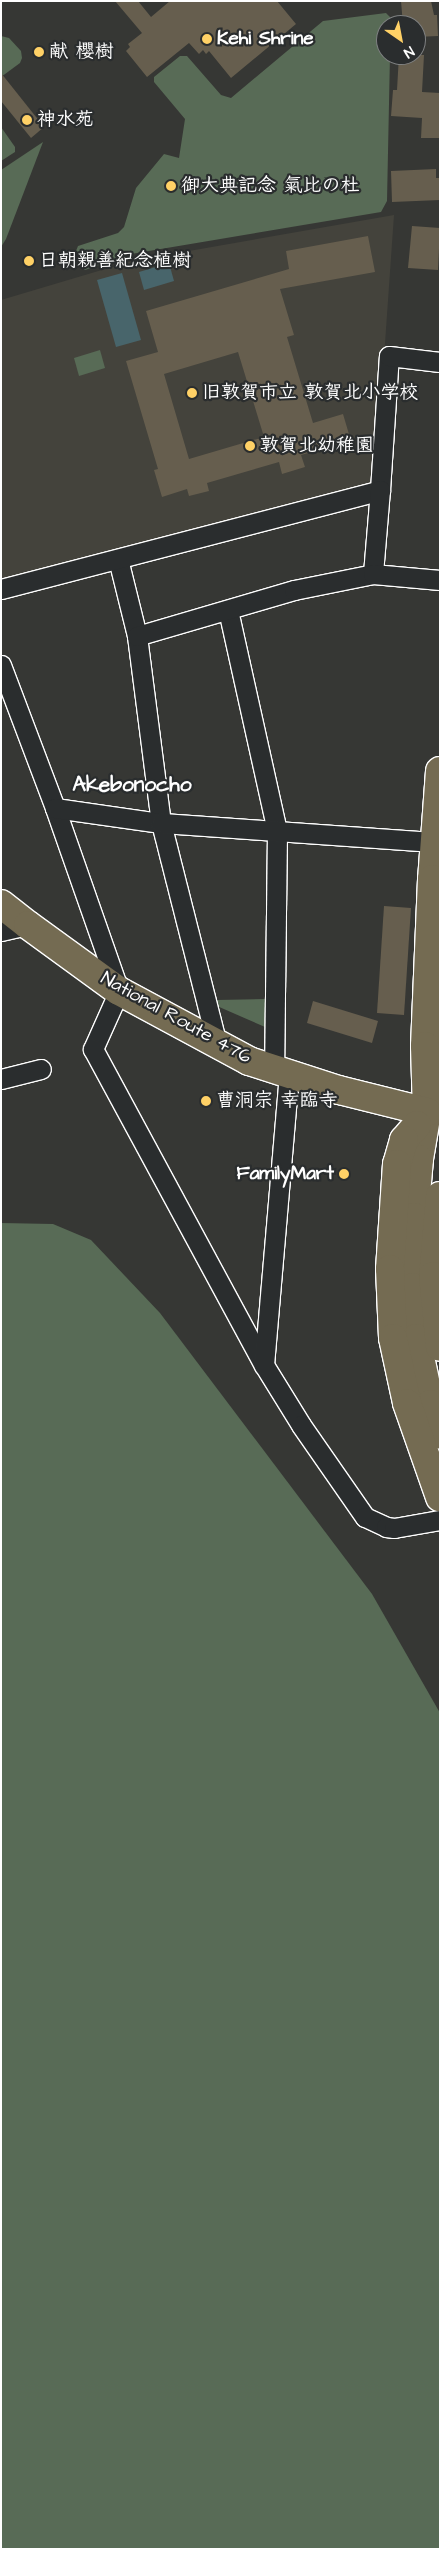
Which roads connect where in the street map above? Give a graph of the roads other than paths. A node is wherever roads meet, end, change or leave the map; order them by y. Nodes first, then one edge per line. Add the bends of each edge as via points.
1 (440, 362) edge
2 (380, 490) junction
3 (118, 559) junction
4 (373, 574) junction
5 (440, 580) edge
6 (1, 590) edge
7 (228, 610) junction
8 (137, 636) junction
9 (1, 665) edge
10 (9, 708) edge
11 (440, 771) edge
12 (55, 808) junction
13 (161, 823) junction
14 (277, 831) junction
15 (434, 842) junction
16 (436, 879) edge
17 (1, 904) edge
18 (28, 925) junction
19 (1, 931) edge
20 (119, 991) junction
21 (217, 1045) junction
22 (41, 1068) dead end
23 (282, 1071) junction
24 (1, 1079) edge
25 (433, 1114) edge
26 (440, 1140) edge
27 (440, 1196) edge
28 (440, 1346) edge
29 (264, 1365) junction
30 (440, 1434) edge
31 (440, 1497) edge
32 (440, 1520) edge

1 - 2 street via 389,356
2 - 3 street
2 - 4 street
3 - 6 street
3 - 8 street
4 - 5 street
4 - 7 street via 294,590
7 - 8 street
7 - 14 street
8 - 13 street
9 - 10 street
10 - 12 street
11 - 15 highway
12 - 13 street
12 - 20 street
13 - 14 street
13 - 21 street
14 - 15 street
14 - 23 street
15 - 16 highway
16 - 25 highway via 425,1046
17 - 18 highway, National Route 476
18 - 19 street
18 - 20 highway, National Route 476
20 - 21 highway, National Route 476
20 - 29 street via 93,1049
21 - 23 highway, National Route 476
22 - 24 street
23 - 25 highway, National Route 476 via 339,1090
23 - 29 street
25 - 26 highway
25 - 30 highway via 418,1159 413,1287 416,1338
25 - 31 highway via 404,1140 397,1164 390,1269 393,1338 407,1403
27 - 28 highway via 433,1276
29 - 32 street via 365,1517 394,1528

